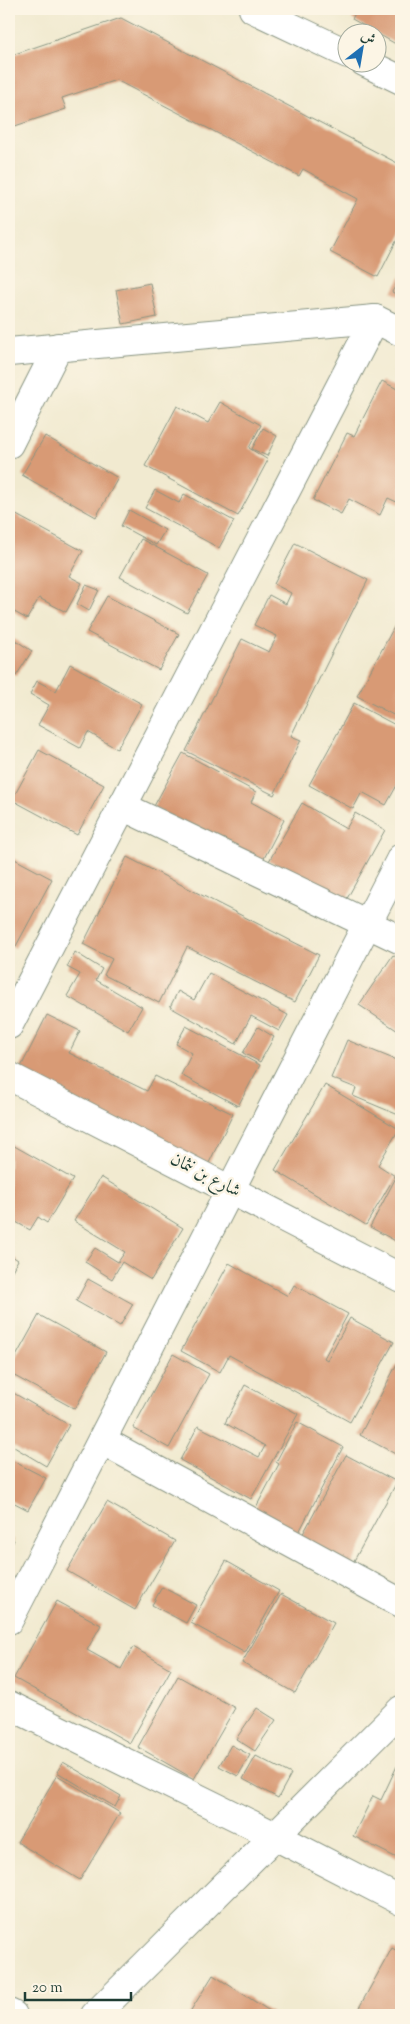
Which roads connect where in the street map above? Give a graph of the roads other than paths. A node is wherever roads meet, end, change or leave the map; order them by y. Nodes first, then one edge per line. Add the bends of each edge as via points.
1 (253, 9) edge
2 (338, 49) edge
3 (385, 72) edge
4 (401, 80) edge
5 (375, 319) junction
6 (401, 332) edge
7 (58, 347) junction
8 (9, 352) edge
9 (9, 444) edge
10 (122, 806) junction
11 (401, 858) edge
12 (368, 923) junction
13 (401, 940) edge
14 (9, 1025) edge
15 (9, 1076) edge
16 (232, 1190) junction
17 (401, 1278) edge
18 (103, 1441) junction
19 (401, 1603) edge
20 (9, 1620) edge
21 (9, 1706) edge
22 (401, 1710) edge
23 (276, 1836) junction
24 (401, 1901) edge
25 (9, 2013) edge
26 (13, 2015) edge
27 (95, 2015) edge

1 - 2 street
3 - 4 street
5 - 6 street
5 - 7 street
5 - 10 street
7 - 8 street
7 - 9 street
10 - 12 street
10 - 14 street
11 - 12 street
12 - 13 street
12 - 16 street
15 - 16 street, شارع بن نثمان
16 - 17 street, شارع بن نثمان
16 - 18 street
18 - 19 street
18 - 20 street
21 - 23 street
22 - 23 street
23 - 24 street
23 - 27 street
25 - 26 street

